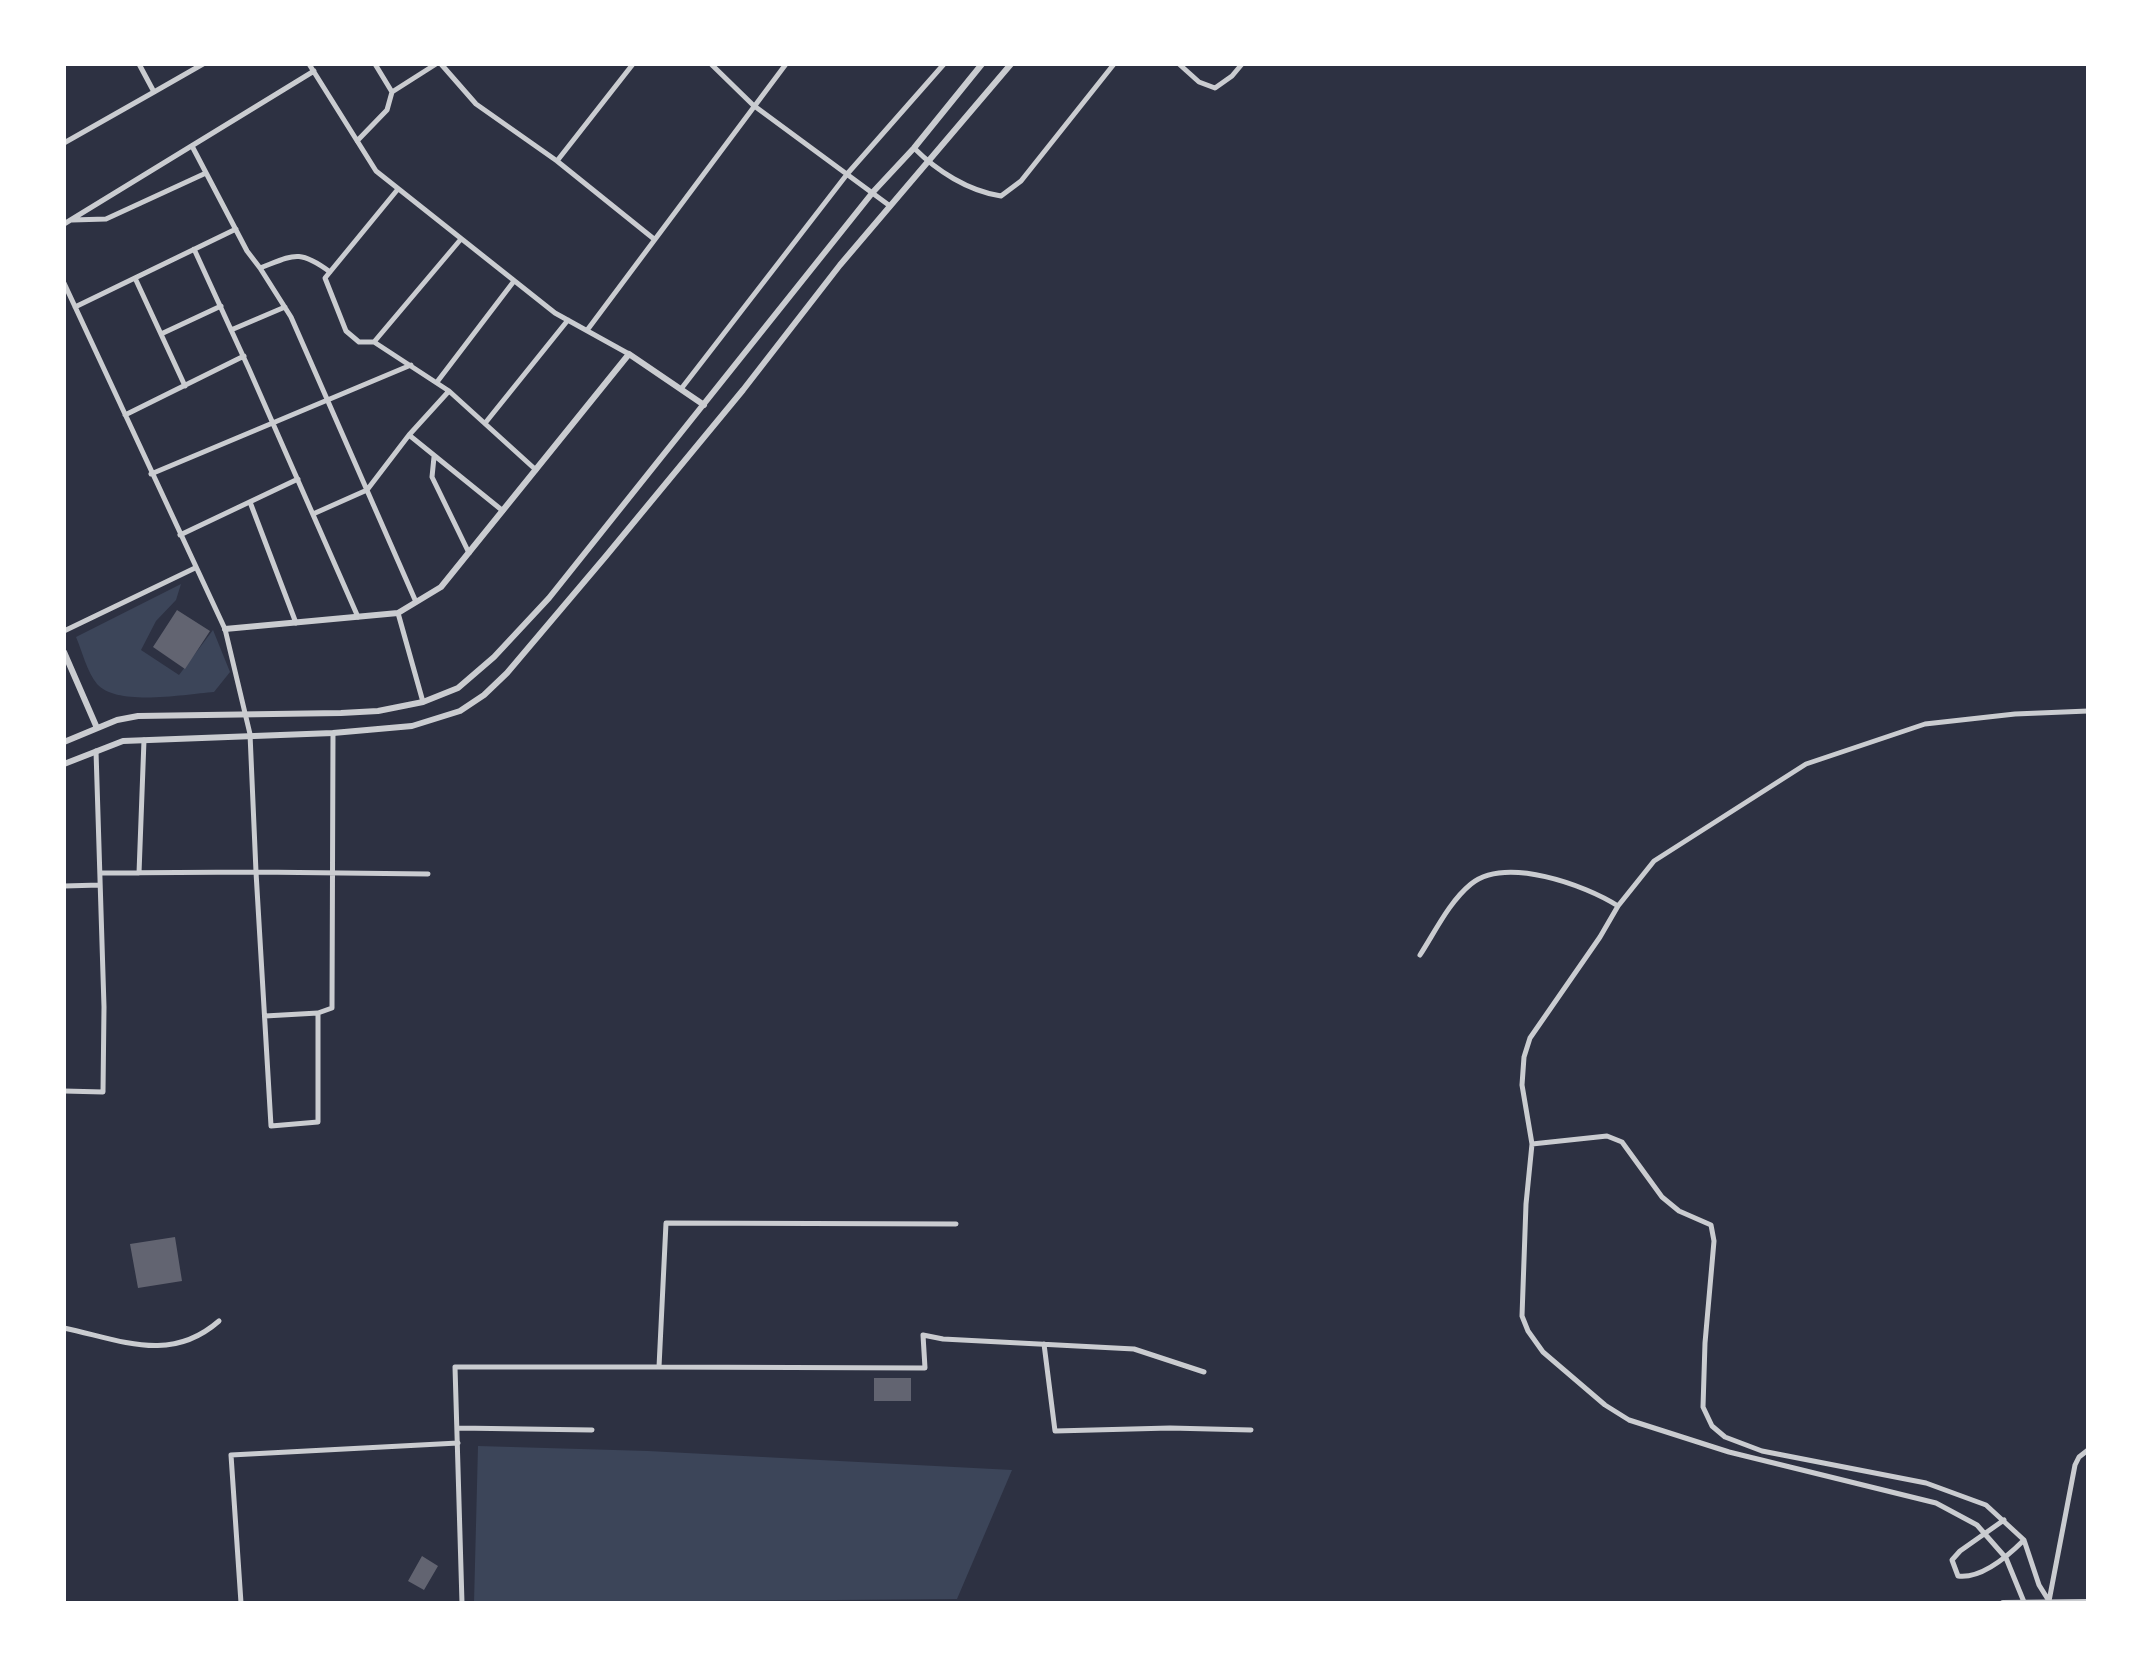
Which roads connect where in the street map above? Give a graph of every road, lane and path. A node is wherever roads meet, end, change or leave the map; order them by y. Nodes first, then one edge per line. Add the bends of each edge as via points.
1 (139, 64) edge
2 (203, 64) edge
3 (309, 64) edge
4 (375, 64) edge
5 (439, 64) edge
6 (633, 64) edge
7 (711, 64) edge
8 (786, 64) edge
9 (944, 64) edge
10 (982, 64) edge
11 (1011, 64) edge
12 (1114, 64) edge
13 (1179, 64) edge
14 (1242, 64) edge
15 (314, 71) junction
16 (154, 92) junction
17 (392, 92) junction
18 (753, 105) junction
19 (357, 141) junction
20 (64, 143) edge
21 (192, 146) junction
22 (914, 148) junction
23 (557, 161) junction
24 (928, 162) junction
25 (206, 173) junction
26 (848, 173) junction
27 (398, 189) junction
28 (873, 192) junction
29 (890, 206) junction
30 (71, 220) junction
31 (64, 224) edge
32 (236, 229) junction
33 (461, 239) junction
34 (654, 239) junction
35 (194, 249) junction
36 (260, 268) junction
37 (330, 272) junction
38 (135, 278) junction
39 (514, 281) junction
40 (64, 283) edge
41 (221, 306) junction
42 (75, 307) junction
43 (285, 307) junction
44 (568, 320) junction
45 (588, 329) junction
46 (231, 330) junction
47 (161, 334) junction
48 (374, 342) junction
49 (629, 354) junction
50 (244, 356) junction
51 (411, 365) junction
52 (437, 382) junction
53 (185, 386) junction
54 (681, 389) junction
55 (449, 391) junction
56 (327, 399) junction
57 (704, 405) junction
58 (125, 415) junction
59 (273, 422) junction
60 (486, 422) junction
61 (409, 435) junction
62 (434, 456) junction
63 (536, 470) junction
64 (151, 474) junction
65 (298, 479) junction
66 (367, 490) junction
67 (250, 502) junction
68 (503, 511) junction
69 (313, 514) junction
70 (180, 535) junction
71 (469, 553) junction
72 (195, 568) junction
73 (416, 602) junction
74 (398, 613) junction
75 (358, 617) junction
76 (296, 623) junction
77 (225, 629) junction
78 (64, 631) edge
79 (64, 652) edge
80 (423, 702) junction
81 (2088, 711) edge
82 (247, 713) junction
83 (97, 728) junction
84 (333, 733) junction
85 (250, 734) junction
86 (144, 739) junction
87 (64, 742) edge
88 (96, 750) junction
89 (64, 764) edge
90 (256, 872) junction
91 (332, 872) junction
92 (100, 873) junction
93 (139, 873) junction
94 (428, 874) dead end
95 (100, 885) junction
96 (64, 886) edge
97 (1618, 906) junction
98 (1420, 955) dead end
99 (318, 1013) junction
100 (265, 1016) junction
101 (64, 1091) edge
102 (1532, 1144) junction
103 (956, 1224) dead end
104 (219, 1321) dead end
105 (64, 1328) edge
106 (1044, 1344) junction
107 (659, 1367) junction
108 (1204, 1372) dead end
109 (458, 1428) junction
110 (592, 1430) dead end
111 (1251, 1430) dead end
112 (458, 1443) junction
113 (2088, 1450) edge
114 (2004, 1520) junction
115 (1985, 1535) junction
116 (2024, 1540) junction
117 (2006, 1558) junction
118 (2049, 1601) edge
119 (2024, 1602) edge
120 (2088, 1602) edge
121 (241, 1603) edge
122 (462, 1603) edge
123 (2003, 1603) edge

1 - 16 street
2 - 16 street
3 - 15 street
4 - 17 street
5 - 17 street
5 - 23 street via 476,104
6 - 23 street
7 - 18 street
8 - 18 street
9 - 26 street
10 - 22 street
11 - 24 street
12 - 24 street via 1021,181 1001,196 980,193
13 - 14 street via 1215,88
15 - 19 street
15 - 21 street
16 - 20 street
17 - 19 street via 387,110
18 - 26 street
18 - 34 street
19 - 27 street via 376,171
21 - 25 street
21 - 30 street
22 - 24 street
22 - 28 street
23 - 34 street
24 - 29 street
25 - 30 street via 106,219
25 - 32 street
26 - 28 street
26 - 54 street
27 - 33 street
27 - 37 street
28 - 29 street
28 - 57 street
29 - 84 street via 616,544 484,695 460,711 412,726
30 - 31 street
32 - 35 street
32 - 36 street
33 - 39 street
33 - 48 street
34 - 45 street
35 - 38 street
35 - 41 street
36 - 37 street via 294,255 308,257
36 - 43 street
37 - 48 street via 325,278 346,331 359,342
38 - 42 street
38 - 47 street
39 - 44 street
39 - 52 street
40 - 42 street
41 - 46 street
41 - 47 street
42 - 58 street
43 - 46 street
43 - 56 street
44 - 45 street
44 - 60 street
45 - 49 street
46 - 50 street
47 - 53 street
48 - 51 street
49 - 54 street
49 - 63 street
50 - 53 street
50 - 59 street
51 - 52 street
51 - 56 street
52 - 55 street
53 - 58 street
54 - 57 street
55 - 60 street
55 - 61 street
56 - 59 street
56 - 66 street
57 - 80 street via 549,598 494,657 458,688
58 - 64 street
59 - 64 street
59 - 65 street
60 - 63 street
61 - 62 street
61 - 66 street
62 - 68 street
62 - 71 street via 432,477
63 - 68 street
64 - 70 street
65 - 67 street
65 - 69 street
66 - 69 street
66 - 73 street
67 - 70 street
67 - 76 street
68 - 71 street
69 - 75 street
70 - 72 street
71 - 73 street via 441,587
72 - 77 street
72 - 78 street
73 - 74 street
74 - 75 street
74 - 80 street
75 - 76 street
76 - 77 street
77 - 82 street
79 - 83 street
80 - 82 street via 378,711
81 - 97 street via 1925,724 1806,764 1654,861
82 - 83 street via 138,716
82 - 85 street
83 - 87 street
84 - 85 street
84 - 91 street
85 - 86 street
85 - 90 street
86 - 88 street
86 - 93 street
88 - 89 street
88 - 92 street
90 - 91 street
90 - 93 street
90 - 100 street
91 - 94 street
91 - 99 street via 332,1008
92 - 93 street
92 - 95 street
95 - 96 street
95 - 101 street via 103,1092
97 - 98 street via 1598,893 1547,878 1516,872 1486,875 1452,905
97 - 102 street via 1530,1038 1522,1085
99 - 100 street
99 - 100 street via 318,1122 271,1126
102 - 114 street via 1607,1136 1622,1142 1662,1197 1711,1225 1703,1407 1725,1437 1762,1451 1926,1483 1986,1505
102 - 115 street via 1522,1316 1543,1352 1629,1420 1729,1452 1936,1503
103 - 107 street via 666,1223
104 - 105 street via 188,1342 156,1347
106 - 107 street via 923,1335 925,1368
106 - 108 street via 1134,1349
106 - 111 street via 1055,1431
107 - 109 street via 455,1367
109 - 110 street
109 - 112 street
112 - 121 street via 231,1455
112 - 122 street
113 - 118 street via 2075,1465
114 - 115 street
114 - 116 street
115 - 117 street
115 - 117 street via 1952,1560 1958,1576
116 - 117 street
116 - 118 street
117 - 119 street
118 - 119 street
118 - 120 street
119 - 123 street

